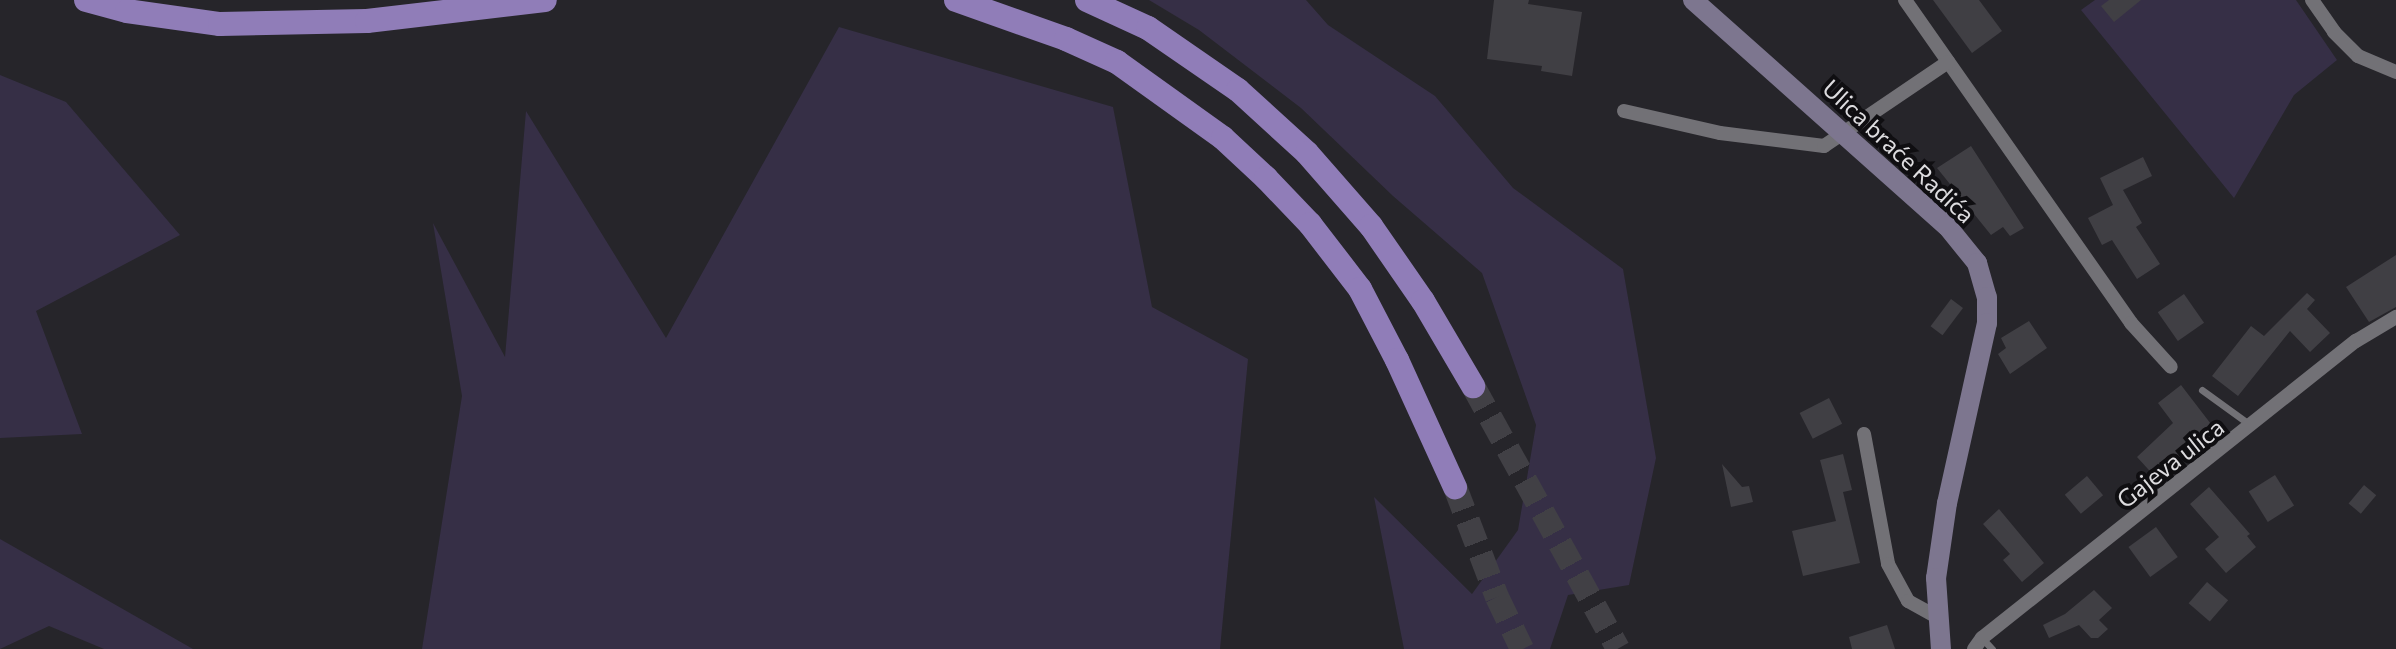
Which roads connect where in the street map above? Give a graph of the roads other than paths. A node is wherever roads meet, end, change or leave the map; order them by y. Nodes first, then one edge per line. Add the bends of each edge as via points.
1 (86, 0) edge
2 (545, 0) edge
3 (956, 0) edge
4 (1087, 0) edge
5 (1693, 0) edge
6 (1905, 0) edge
7 (2312, 0) edge
8 (1948, 62) junction
9 (2396, 72) edge
10 (1624, 111) dead end
11 (1842, 134) junction
12 (2396, 317) edge
13 (2171, 367) dead end
14 (1473, 386) tunnel mouth
15 (2202, 390) dead end
16 (2252, 427) junction
17 (1864, 434) dead end
18 (1455, 487) tunnel mouth
19 (1939, 618) junction
20 (1983, 645) edge
21 (1941, 649) edge

1 - 2 highway via 220,24 367,21
3 - 18 highway via 1117,62 1223,138 1310,224 1360,289
4 - 14 highway via 1148,28 1238,90 1307,153 1371,226
5 - 11 main road, Ulica braće Radića
6 - 8 street
7 - 9 street via 2358,56
8 - 11 street
8 - 13 street via 2131,323
10 - 11 street via 1791,144 1824,146
11 - 19 main road, Ulica braće Radića via 1947,226 1977,263 1987,297 1987,323 1947,503 1936,578
12 - 16 street, Gajeva ulica via 2356,341
15 - 16 lane
16 - 20 street, Gajeva ulica
17 - 19 street via 1888,564 1908,601
19 - 21 main road, Ulica braće Radića

